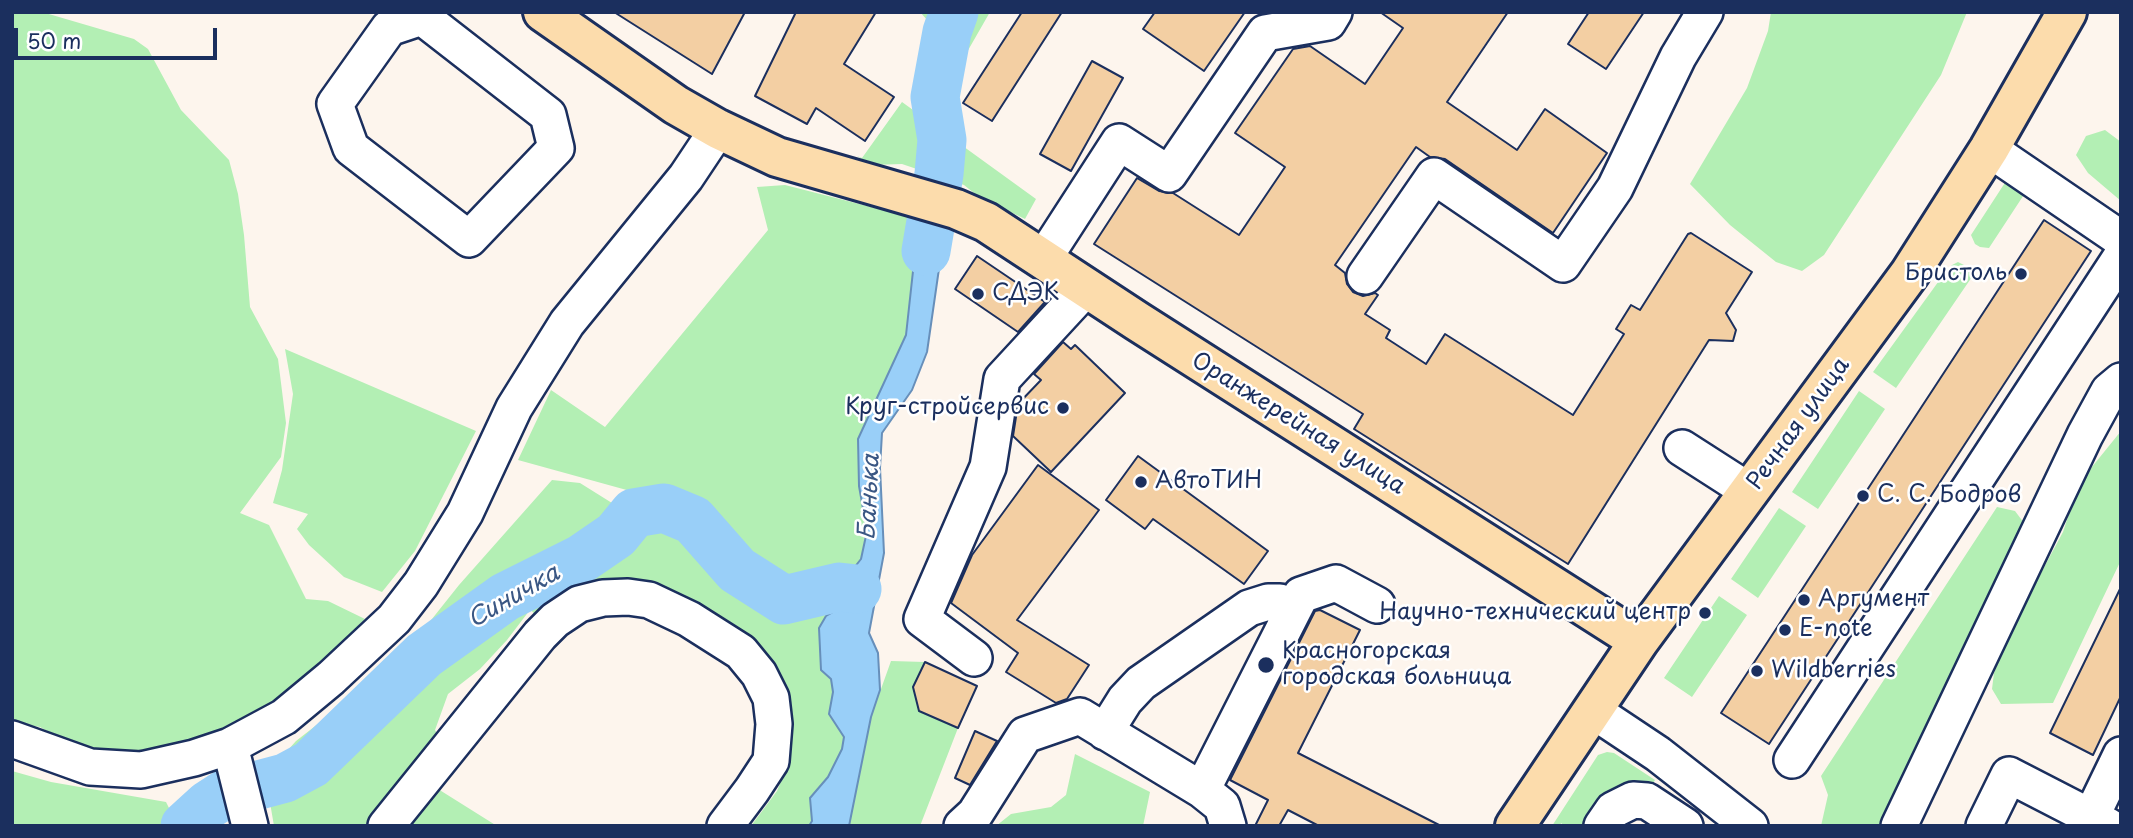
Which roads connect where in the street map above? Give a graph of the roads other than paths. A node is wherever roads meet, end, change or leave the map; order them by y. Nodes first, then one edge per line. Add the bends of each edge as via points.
1 (543, 12) edge
2 (1334, 12) edge
3 (1705, 12) edge
4 (2067, 12) edge
5 (378, 20) edge
6 (718, 129) junction
7 (1989, 149) junction
8 (2121, 239) edge
9 (2121, 257) edge
10 (1044, 258) junction
11 (1365, 276) dead end
12 (1087, 287) junction
13 (2121, 381) edge
14 (1682, 448) dead end
15 (1749, 491) junction
16 (1377, 605) dead end
17 (1294, 609) junction
18 (1639, 641) junction
19 (974, 658) dead end
20 (1592, 710) junction
21 (1105, 732) junction
22 (12, 739) edge
23 (2121, 755) edge
24 (233, 758) junction
25 (1792, 761) dead end
26 (1202, 790) junction
27 (249, 820) edge
28 (2099, 821) edge
29 (386, 826) edge
30 (724, 826) edge
31 (962, 826) edge
32 (1228, 826) edge
33 (1515, 826) edge
34 (1602, 826) edge
35 (1685, 826) edge
36 (1750, 826) edge
37 (1899, 826) edge
38 (1984, 826) edge

1 - 6 main road, Оранжерейная улица
2 - 10 street via 1328,22 1265,33 1169,174 1119,142
3 - 11 street via 1615,188 1563,264 1434,176
4 - 7 main road, Речная улица
5 - 5 street via 335,104 351,148 469,239 556,148 548,116 422,17
6 - 10 main road, Оранжерейная улица via 777,157 956,209
6 - 24 street via 687,177 567,323 514,408 465,513 421,584 394,619 331,678
7 - 8 street
7 - 15 main road, Речная улица via 1910,274
9 - 25 street
10 - 12 main road, Оранжерейная улица
12 - 18 main road, Оранжерейная улица
12 - 19 street via 1002,379 988,467 922,619
13 - 37 street via 2109,391 2085,435
14 - 15 street
15 - 18 main road, Речная улица
16 - 17 street via 1336,583 1301,595
17 - 21 street via 1280,602 1249,608 1141,683
17 - 26 street
18 - 20 main road, Речная улица
20 - 33 main road, Речная улица
20 - 36 street via 1658,754
21 - 26 street
21 - 31 street via 1080,716 1025,735 975,814
22 - 24 street via 90,767 141,770 194,758
23 - 28 street
24 - 27 street
26 - 32 street via 1222,806
28 - 38 street via 2009,775
29 - 30 street via 555,620 579,604 628,597 649,600 690,619 741,652 771,698 771,761
34 - 35 street via 1613,810 1633,800 1647,801

